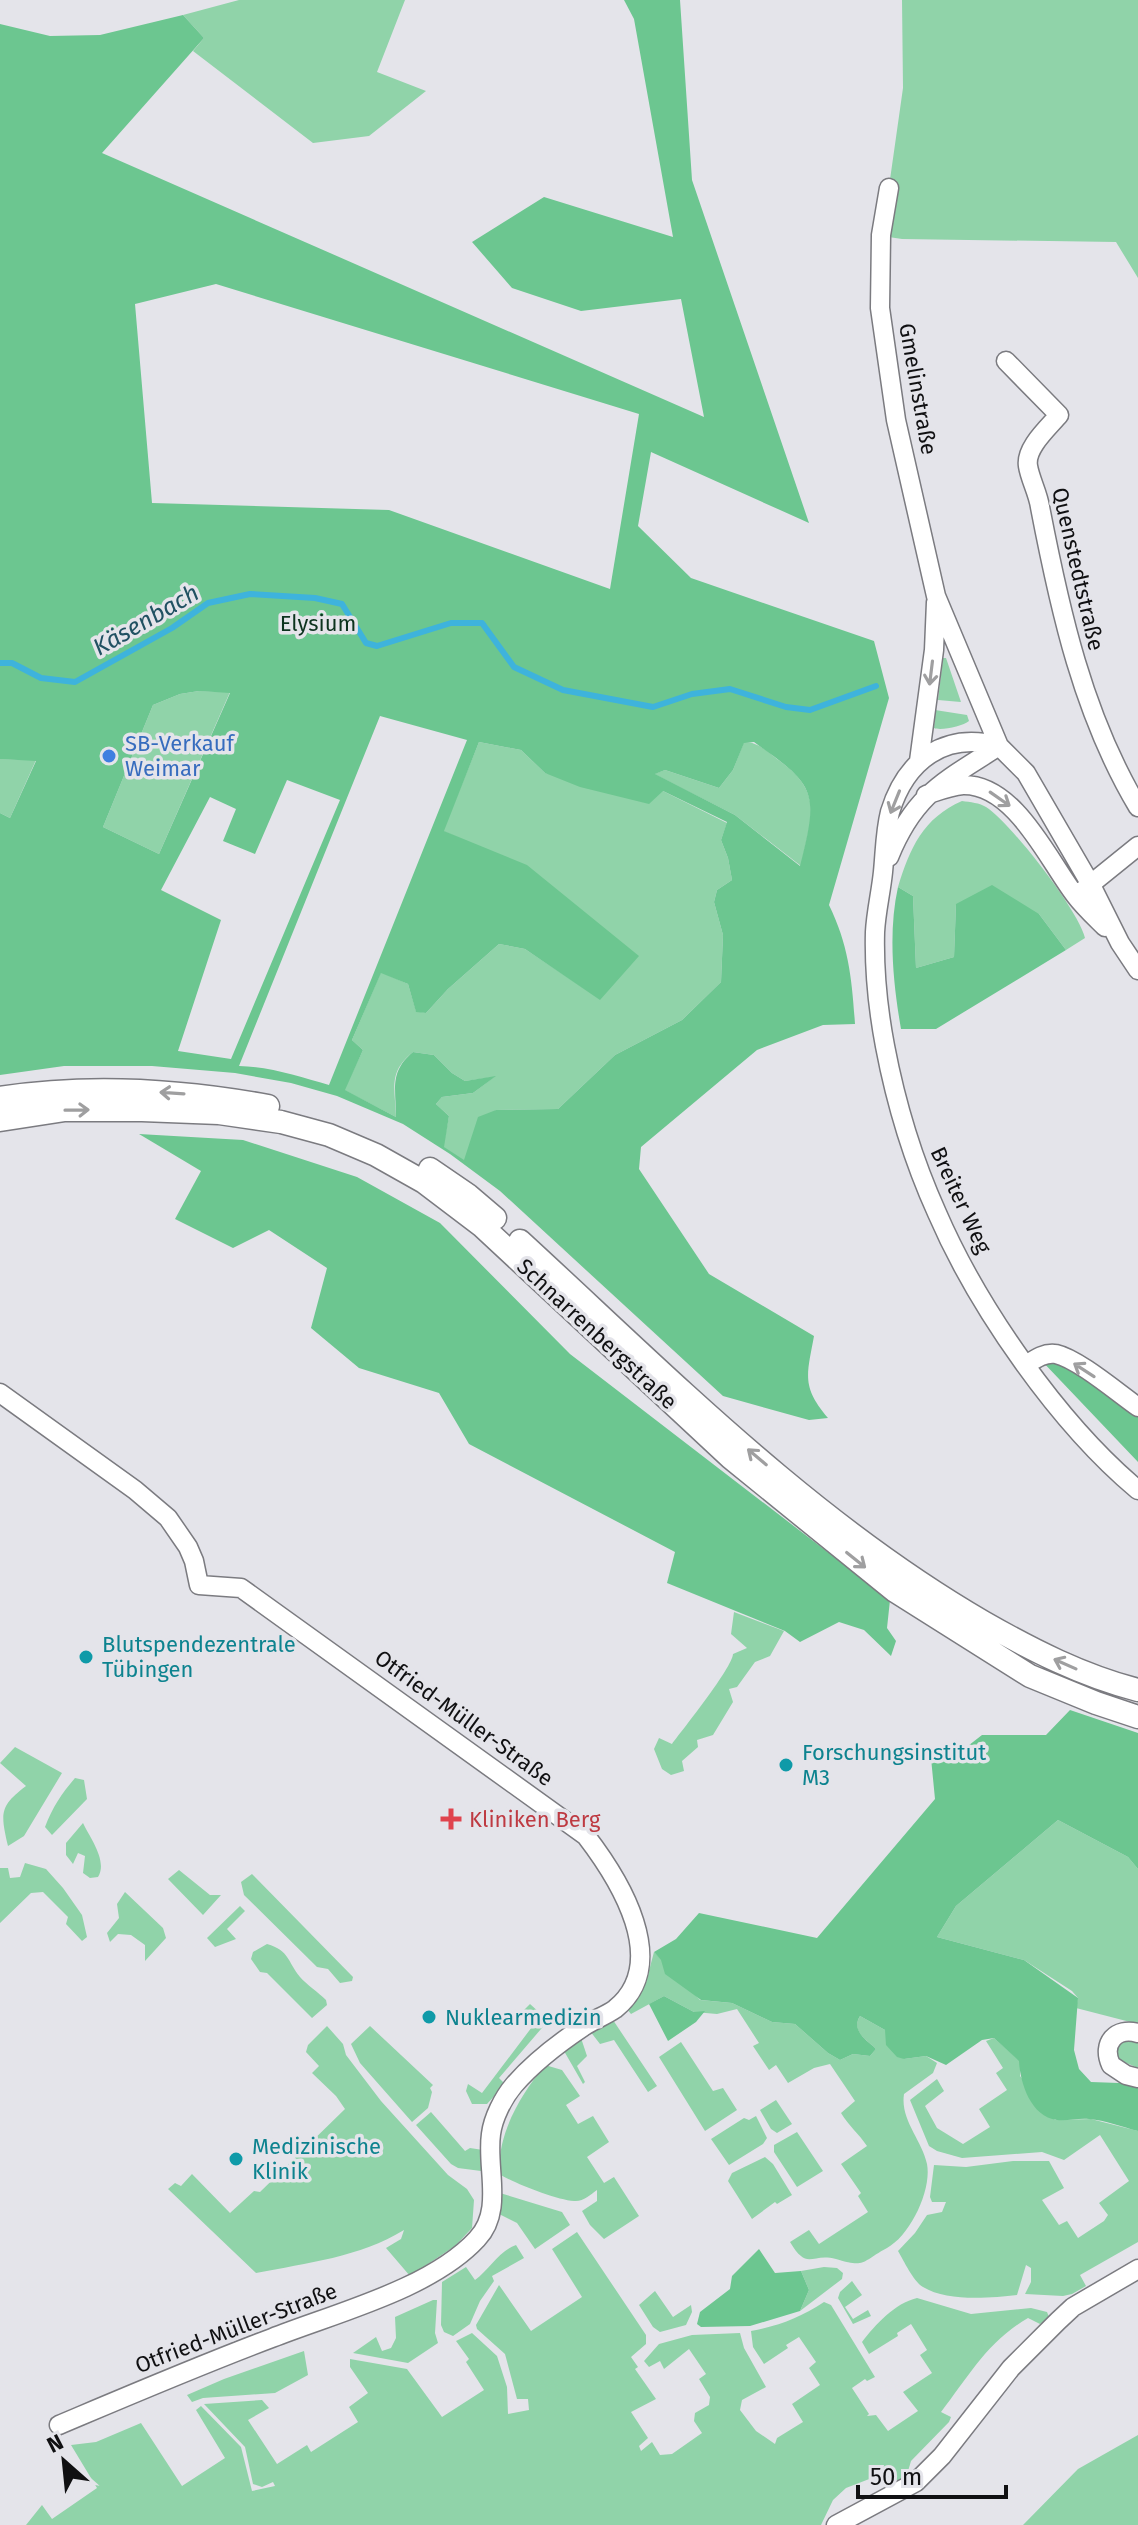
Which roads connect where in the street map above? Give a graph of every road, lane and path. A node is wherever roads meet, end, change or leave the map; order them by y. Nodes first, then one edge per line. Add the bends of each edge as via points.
1 (889, 188) dead end
2 (1006, 361) dead end
3 (936, 596) junction
4 (999, 746) junction
5 (919, 761) junction
6 (926, 795) junction
7 (1138, 807) edge
8 (1138, 846) edge
9 (883, 873) junction
10 (1084, 891) junction
11 (1138, 970) edge
12 (0, 1098) edge
13 (0, 1120) edge
14 (1026, 1365) junction
15 (0, 1393) edge
16 (1138, 1407) edge
17 (1138, 1490) edge
18 (1138, 1690) edge
19 (1138, 1717) edge
20 (1133, 2032) edge
21 (1138, 2078) edge
22 (1138, 2269) edge
23 (59, 2425) dead end
24 (836, 2525) edge

1 - 3 street, Gmelinstraße via 881,235 880,308 896,420
2 - 7 street, Quenstedtstraße via 1059,415 1042,434 1027,465 1076,664 1109,751
3 - 4 street, Gmelinstraße
3 -> 5 street, Gmelinstraße
4 - 5 street via 963,742 937,748
4 - 6 street, Breiter Weg
4 - 10 street, Gmelinstraße via 1026,773
5 -> 9 street, Breiter Weg via 890,813
6 - 9 street, Breiter Weg via 906,821
6 -> 10 street, Gmelinstraße via 965,785 989,791 1015,811
8 - 10 street
9 - 14 street, Breiter Weg via 876,959 885,1043 902,1119 952,1245
10 - 11 street, Gmelinstraße
18 -> 12 street, Schnarrenbergstraße via 1064,1665 1004,1634 874,1551 748,1450 468,1195 383,1142 284,1109 185,1094 65,1091
13 -> 19 street, Schnarrenbergstraße via 65,1110 219,1113 281,1122 376,1155 424,1182 482,1226 731,1458 895,1591 1030,1676
16 -> 14 street via 1056,1354
14 - 17 street, Breiter Weg via 1112,1469
15 - 23 street, Otfried-Müller-Straße via 168,1518 188,1547 199,1585 241,1588 586,1836 619,1881 639,1946 635,1979 615,2008 527,2071 501,2104 491,2132 490,2220 478,2239 437,2270 364,2305 174,2375
20 - 21 street via 1111,2037 1107,2058 1116,2070
22 - 24 street via 1058,2321 1011,2368 916,2482

